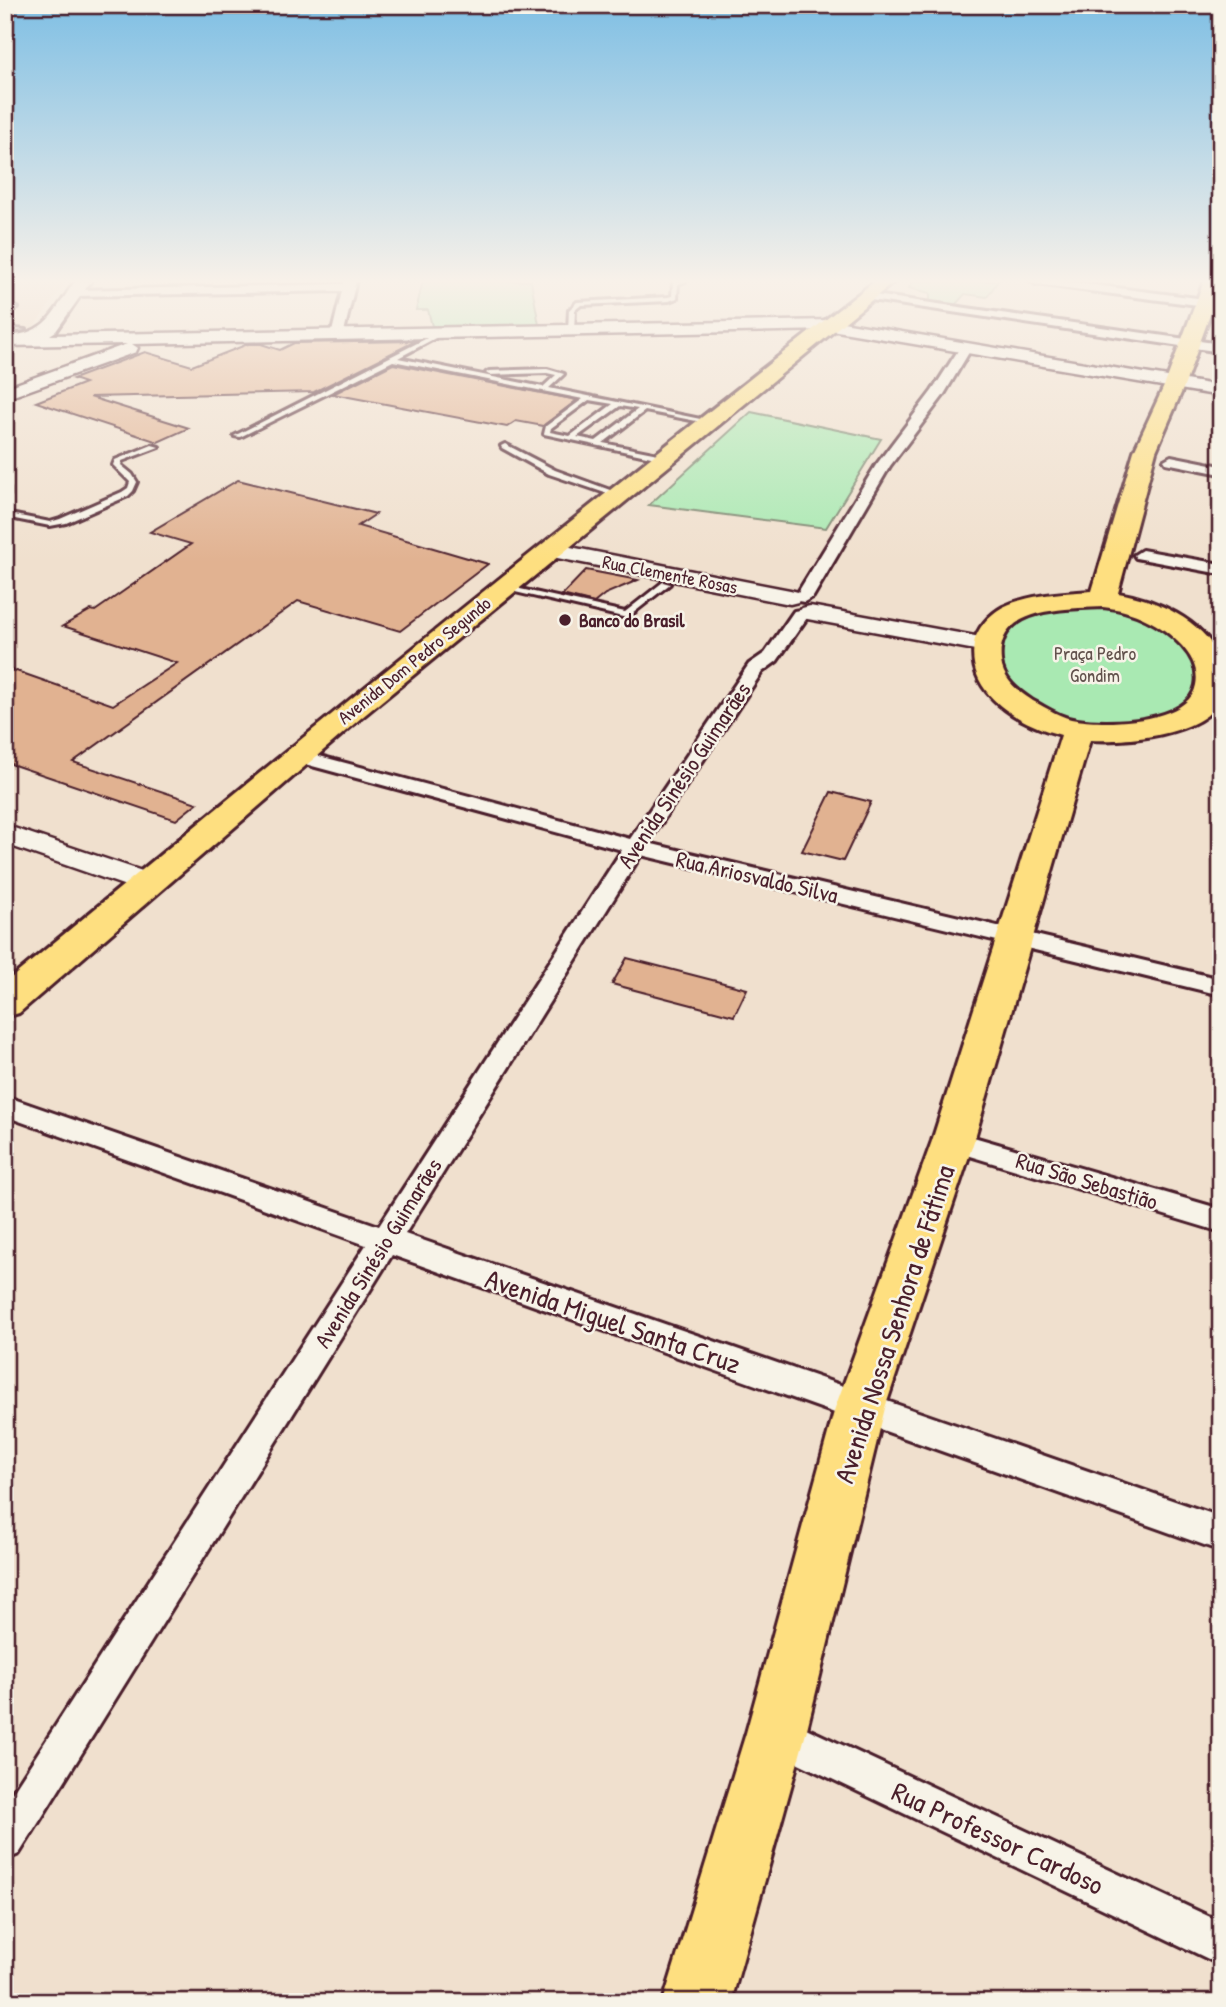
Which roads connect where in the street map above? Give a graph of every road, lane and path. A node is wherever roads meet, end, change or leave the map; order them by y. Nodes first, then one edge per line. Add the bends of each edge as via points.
1 (57, 375) edge
2 (361, 375) edge
3 (468, 375) edge
4 (560, 375) edge
5 (770, 375) edge
6 (949, 375) edge
7 (1097, 375) edge
8 (1187, 375) edge
9 (1198, 375) edge
10 (544, 389) junction
11 (1221, 391) edge
12 (1187, 392) junction
13 (5, 394) edge
14 (589, 397) junction
15 (619, 403) junction
16 (645, 408) junction
17 (712, 422) junction
18 (238, 436) dead end
19 (570, 439) junction
20 (596, 445) junction
21 (505, 446) dead end
22 (155, 447) dead end
23 (1175, 449) joint
24 (665, 458) junction
25 (1221, 470) edge
26 (1164, 484) dead end
27 (5, 489) edge
28 (617, 494) junction
29 (5, 495) edge
30 (5, 515) edge
31 (1149, 531) dead end
32 (546, 554) junction
33 (1142, 555) junction
34 (1221, 569) edge
35 (666, 584) junction
36 (502, 588) junction
37 (1117, 601) junction
38 (798, 606) junction
39 (987, 640) junction
40 (1217, 685) edge
41 (1078, 730) junction
42 (297, 756) junction
43 (5, 834) edge
44 (635, 847) junction
45 (146, 883) junction
46 (1014, 938) junction
47 (1221, 987) edge
48 (5, 1004) edge
49 (5, 1106) edge
50 (953, 1141) junction
51 (1221, 1221) edge
52 (385, 1242) junction
53 (860, 1408) junction
54 (1221, 1534) edge
55 (776, 1733) junction
56 (5, 1840) edge
57 (1221, 1944) edge
58 (697, 2002) edge

1 - 13 street
2 - 18 lane
3 - 10 lane
4 - 10 lane
5 - 17 main road, Avenida Dom Pedro Segundo
6 - 38 street, Avenida Sinésio Guimarães via 883,466
7 - 12 street
8 - 12 main road
9 - 12 main road
10 - 14 lane
11 - 12 street
12 - 37 main road via 1145,451
14 - 15 lane
14 - 19 lane via 546,429 549,435
15 - 16 lane
15 - 19 lane
16 - 17 lane
16 - 20 lane
17 - 24 main road, Avenida Dom Pedro Segundo
19 - 20 lane
20 - 24 lane
21 - 28 lane via 564,478
22 - 30 lane via 119,460 117,465 135,483 125,494 50,524
23 - 25 street
23 - 26 main road
24 - 28 main road, Avenida Dom Pedro Segundo
27 - 29 lane
28 - 32 main road, Avenida Dom Pedro Segundo
31 - 33 main road
32 - 35 street, Rua Clemente Rosas
32 - 36 main road, Avenida Dom Pedro Segundo
32 - 38 street, Rua Clemente Rosas
33 - 34 street
33 - 37 main road
35 - 36 lane via 627,615
35 - 38 street, Rua Clemente Rosas
36 - 42 main road, Avenida Dom Pedro Segundo
37 - 39 main road via 1063,601 1027,608 998,623
37 - 40 main road via 1171,620 1197,640 1212,662
38 - 39 street, Rua Clemente Rosas
38 - 44 street, Avenida Sinésio Guimarães via 771,657 755,668
39 - 41 main road via 990,678 999,689 1031,712
40 - 41 main road via 1199,705 1168,723 1127,730
41 - 46 main road, Avenida Nossa Senhora de Fátima
42 - 44 street, Rua Ariosvaldo Silva
42 - 45 main road, Avenida Dom Pedro Segundo
43 - 45 street
44 - 46 street, Rua Ariosvaldo Silva
44 - 52 street, Avenida Sinésio Guimarães
45 - 48 main road, Avenida Dom Pedro Segundo
46 - 47 street, Rua Ariosvaldo Silva
46 - 50 main road, Avenida Nossa Senhora de Fátima
49 - 52 street, Avenida Miguel Santa Cruz
50 - 51 street, Rua São Sebastião
50 - 53 main road, Avenida Nossa Senhora de Fátima
52 - 53 street, Avenida Miguel Santa Cruz
52 - 56 street, Avenida Sinésio Guimarães
53 - 54 street, Avenida Miguel Santa Cruz
53 - 55 main road, Avenida Nossa Senhora de Fátima
55 - 57 street, Rua Professor Cardoso
55 - 58 main road, Avenida Nossa Senhora de Fátima

